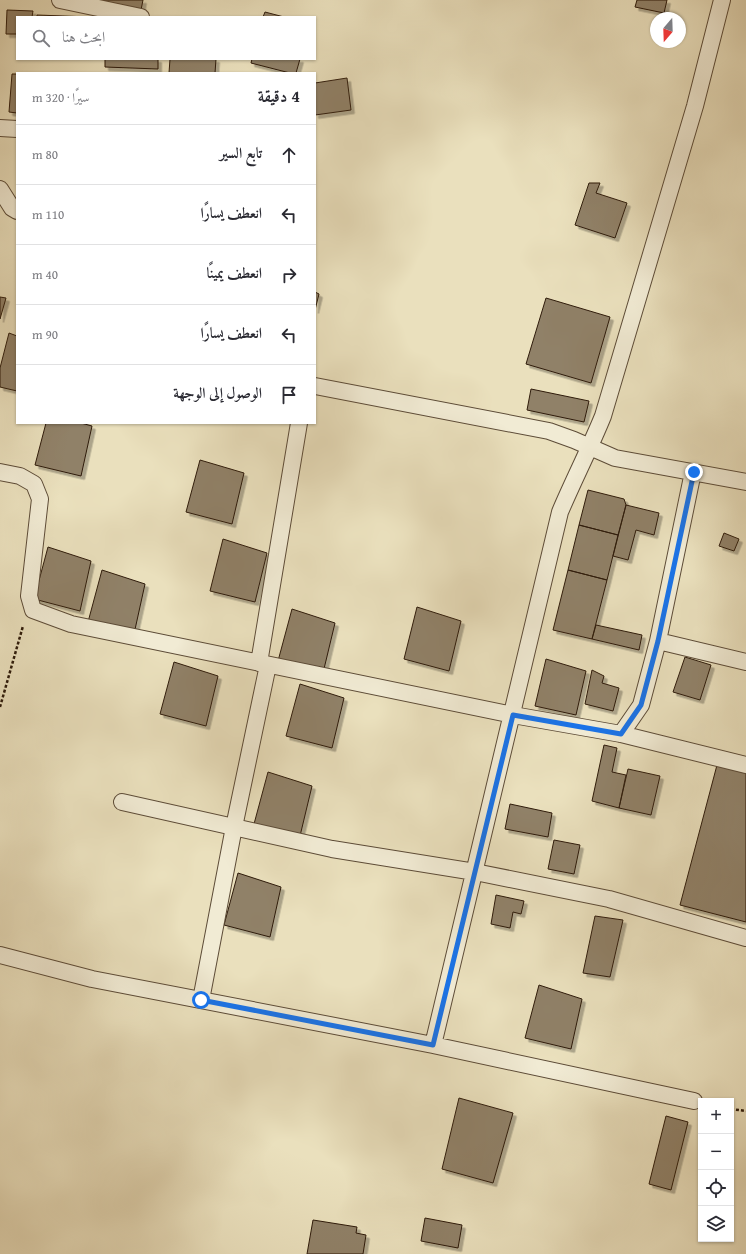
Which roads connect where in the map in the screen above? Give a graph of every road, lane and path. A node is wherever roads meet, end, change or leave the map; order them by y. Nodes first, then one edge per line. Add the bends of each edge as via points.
1 (60, 0) edge
2 (722, 0) edge
3 (136, 16) edge
4 (0, 128) edge
5 (16, 129) edge
6 (0, 189) edge
7 (16, 210) edge
8 (316, 386) edge
9 (299, 424) edge
10 (590, 448) junction
11 (0, 472) edge
12 (694, 472) junction
13 (746, 482) edge
14 (33, 610) junction
15 (658, 641) junction
16 (746, 662) edge
17 (264, 664) junction
18 (0, 707) edge
19 (513, 715) junction
20 (621, 734) junction
21 (746, 765) edge
22 (122, 802) dead end
23 (234, 827) junction
24 (475, 872) junction
25 (746, 938) edge
26 (0, 955) edge
27 (201, 1000) junction
28 (433, 1045) junction
29 (694, 1101) dead end
30 (734, 1109) edge
31 (746, 1111) edge

1 - 3 street
2 - 10 street via 693,114 603,416
4 - 5 street
6 - 7 street
8 - 10 street via 549,432
9 - 17 street
10 - 12 street via 615,458
10 - 19 street via 560,512
11 - 14 street via 20,476 34,484 40,499 29,596
12 - 13 street
12 - 15 street
14 - 17 street via 71,624
14 - 18 path via 22,629
15 - 16 street
15 - 20 street via 641,705
17 - 19 street
17 - 23 street
19 - 20 street
19 - 24 street
20 - 21 street
22 - 23 street
23 - 24 street via 332,849
23 - 27 street
24 - 25 street via 609,899
24 - 28 street
26 - 27 street via 92,979
27 - 28 street
28 - 29 street
30 - 31 path

